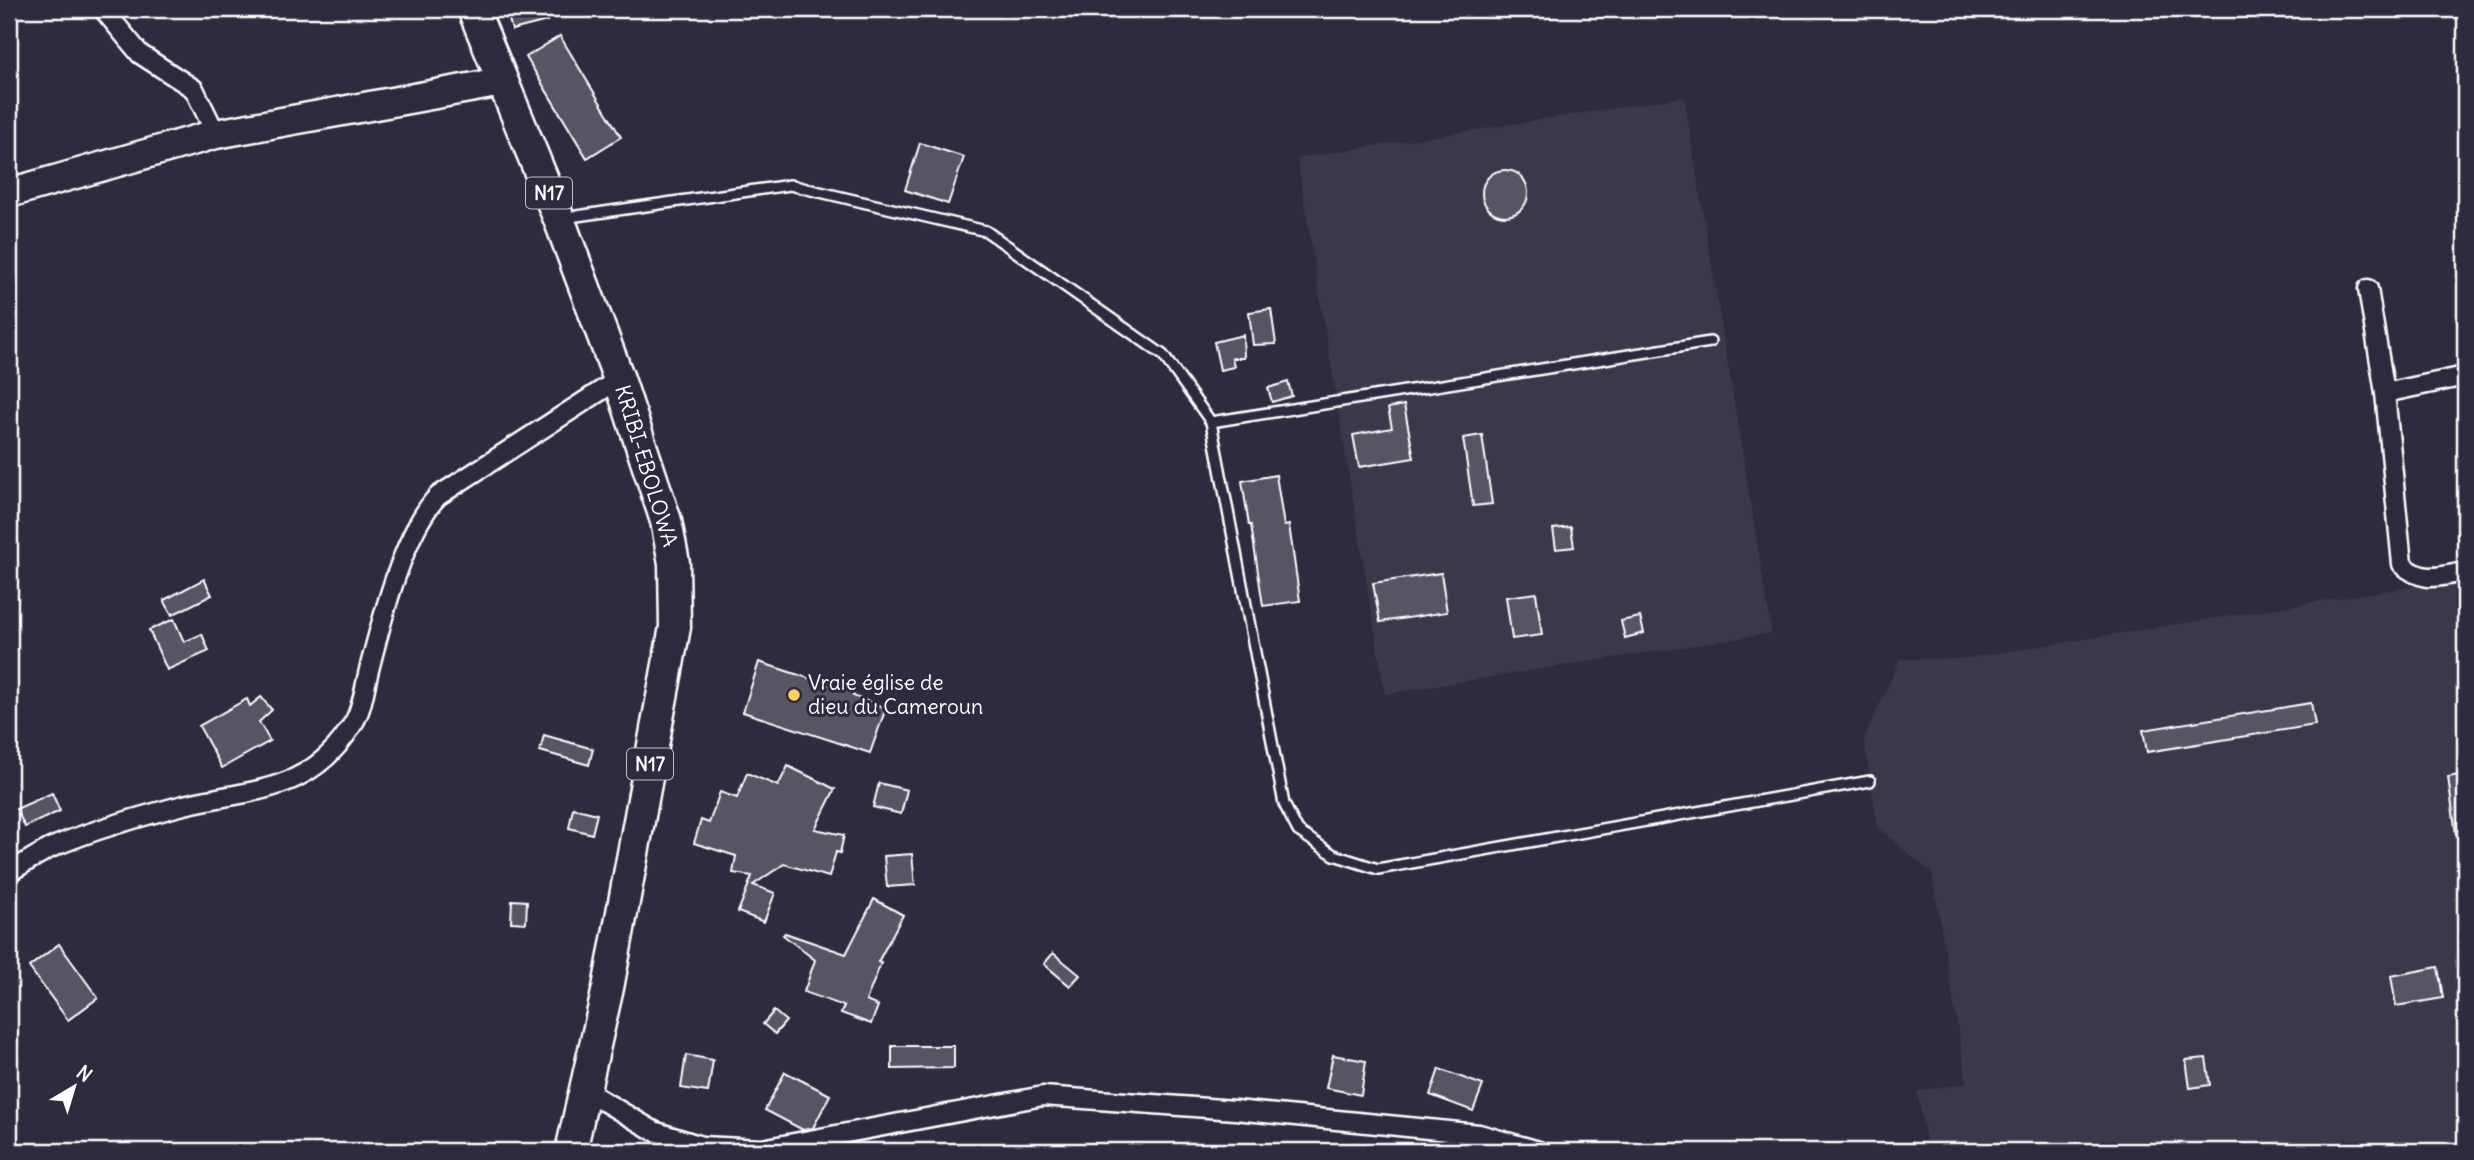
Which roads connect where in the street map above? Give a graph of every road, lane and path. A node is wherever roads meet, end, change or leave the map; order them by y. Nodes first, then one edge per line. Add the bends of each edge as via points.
1 (103, 9) edge
2 (473, 9) edge
3 (502, 82) junction
4 (215, 134) junction
5 (9, 193) edge
6 (559, 219) junction
7 (2368, 289) dead end
8 (1710, 342) dead end
9 (2465, 376) edge
10 (619, 379) junction
11 (2385, 393) junction
12 (1211, 422) junction
13 (2465, 572) edge
14 (1870, 781) dead end
15 (9, 873) edge
16 (586, 1091) junction
17 (571, 1151) edge
18 (1539, 1151) edge

1 - 4 street via 140,54 194,89
2 - 3 highway, KRIBI-EBOLOWA / N17
3 - 4 main road
3 - 6 highway, KRIBI-EBOLOWA / N17
4 - 5 main road
6 - 10 highway, KRIBI-EBOLOWA / N17
6 - 12 lane via 790,185 986,231 1163,355
7 - 11 street
8 - 12 lane
9 - 11 street
10 - 15 street via 438,496 425,509 381,625 356,720 332,753 299,779 177,807 74,838
10 - 16 highway, KRIBI-EBOLOWA / N17 via 666,521 674,563 675,628
11 - 13 street via 2402,564 2425,578
12 - 14 lane via 1284,804 1298,831 1334,855 1378,869
16 - 17 highway, KRIBI-EBOLOWA / N17
16 - 18 street via 654,1131 702,1146 762,1149 1043,1096 1479,1134

